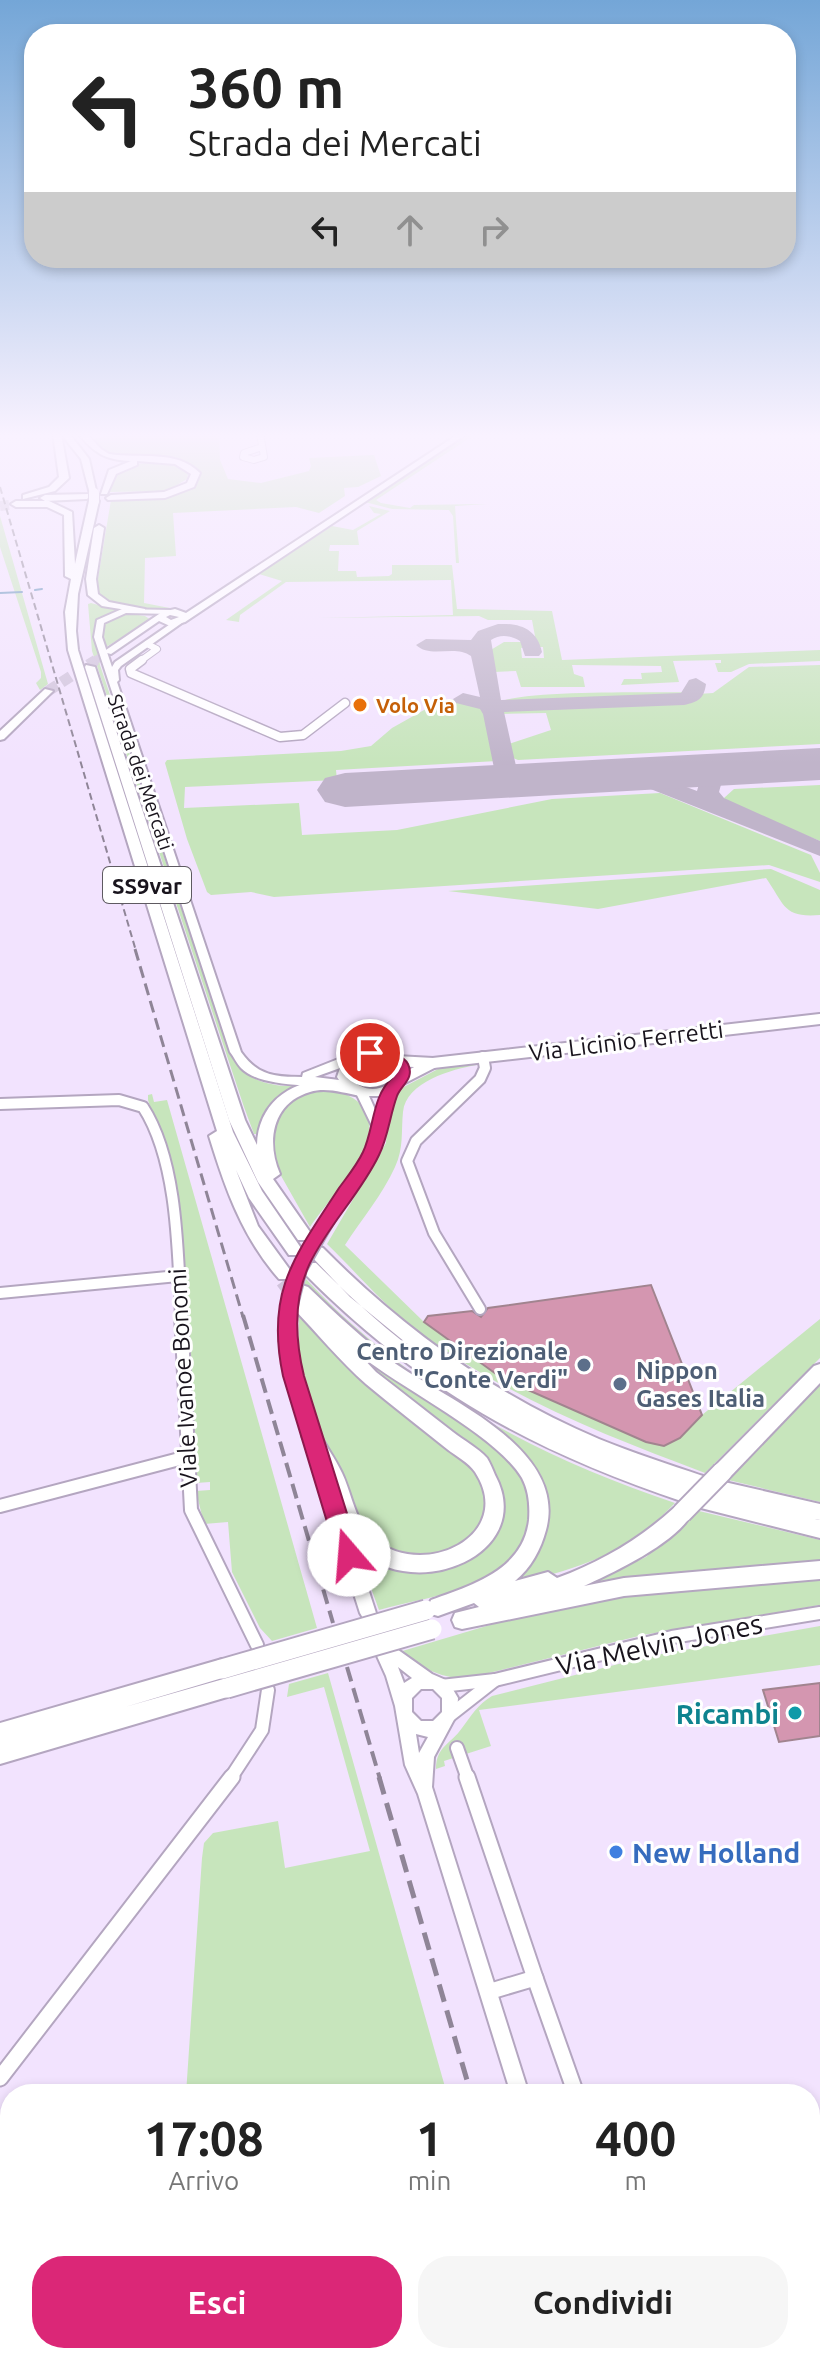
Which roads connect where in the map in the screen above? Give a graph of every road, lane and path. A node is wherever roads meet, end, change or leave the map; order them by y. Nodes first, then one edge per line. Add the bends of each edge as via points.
1 (70, 543) edge
2 (87, 543) edge
3 (96, 543) edge
4 (99, 543) edge
5 (295, 543) edge
6 (71, 606) junction
7 (201, 606) junction
8 (141, 611) junction
9 (169, 616) junction
10 (182, 620) junction
11 (151, 641) junction
12 (105, 654) junction
13 (48, 691) tunnel mouth
14 (345, 703) dead end
15 (0, 737) edge
16 (820, 1019) edge
17 (483, 1057) junction
18 (352, 1059) junction
19 (202, 1061) junction
20 (396, 1061) junction
21 (433, 1063) junction
22 (395, 1085) junction
23 (356, 1090) junction
24 (0, 1104) edge
25 (378, 1126) junction
26 (299, 1243) junction
27 (313, 1260) dead end
28 (178, 1276) junction
29 (284, 1278) tunnel mouth
30 (0, 1293) edge
31 (480, 1309) dead end
32 (820, 1371) edge
33 (311, 1436) junction
34 (187, 1457) junction
35 (716, 1488) junction
36 (687, 1496) junction
37 (0, 1506) edge
38 (820, 1512) edge
39 (820, 1529) edge
40 (608, 1566) junction
41 (820, 1570) edge
42 (368, 1613) dead end
43 (820, 1613) edge
44 (432, 1615) junction
45 (462, 1620) junction
46 (257, 1645) dead end
47 (225, 1678) junction
48 (499, 1679) junction
49 (436, 1684) junction
50 (268, 1690) dead end
51 (403, 1711) junction
52 (446, 1719) junction
53 (0, 1733) edge
54 (457, 1748) dead end
55 (0, 1753) edge
56 (426, 1792) junction
57 (535, 1978) junction
58 (488, 1992) junction
59 (0, 2078) edge
60 (517, 2084) edge
61 (572, 2084) edge

1 - 6 highway
2 - 6 highway, SS9var
3 - 26 highway, SS9var via 81,607 85,652 237,1120
4 - 8 highway via 93,595 110,605
5 - 7 main road
6 - 19 highway, SS9var via 73,650
7 - 9 main road
7 - 10 main road
8 - 9 street, Strada dei Mercati
8 - 12 street, Strada dei Mercati via 117,613 100,622 97,632
9 - 10 main road via 184,615
9 - 12 main road
10 - 11 street, Strada dei Mercati
11 - 12 street via 119,658
11 - 14 street via 157,649 131,673 280,737 303,735
11 - 18 street, Strada dei Mercati via 118,664 114,677 243,1052 259,1069 289,1077 319,1073
12 - 23 street, Strada dei Mercati via 238,1057 271,1079 330,1081
13 - 15 main road
16 - 17 street, Via Licinio Ferretti
17 - 21 street, Via Licinio Ferretti
17 - 31 street via 480,1079 416,1141 407,1161 434,1233
18 - 20 street, Strada dei Mercati via 370,1053
18 - 23 street via 343,1070 346,1083
19 - 26 highway, SS9var via 238,1163 260,1202
19 - 29 highway via 230,1180 245,1217
20 - 21 street
20 - 22 street via 401,1067
21 - 22 street
22 - 23 street, Strada dei Mercati via 376,1093
22 - 25 street
23 - 25 street
23 - 26 highway via 300,1090 281,1103 267,1124 265,1159
24 - 28 street, Viale Ivanoe Bonomi via 138,1104 148,1117 172,1196
25 - 33 street, bridge via 372,1153 309,1247 288,1308 287,1343
27 - 36 highway via 380,1335 459,1392 567,1450
28 - 30 street
28 - 34 street, Viale Ivanoe Bonomi
32 - 35 highway
33 - 42 street
33 - 44 highway via 353,1526 380,1554 411,1565 442,1563 468,1551 488,1528 494,1491 480,1464 370,1377 301,1298 511,1453 533,1482 539,1523 523,1560 494,1584
34 - 37 street
34 - 46 street, Viale Ivanoe Bonomi via 194,1521
35 - 36 highway, bridge
35 - 38 highway
35 - 39 highway
36 - 40 highway via 645,1546
40 - 44 highway
40 - 45 highway
41 - 45 highway via 612,1589
43 - 48 street, Via Melvin Jones via 661,1640
44 - 45 highway
44 - 47 highway, bridge
47 - 53 highway
47 - 55 highway
48 - 49 street, Via Melvin Jones
48 - 52 street, Via Melvin Jones
49 - 51 street via 419,1683 409,1689
49 - 51 street via 389,1655
49 - 52 street via 451,1699
50 - 59 street via 262,1730 243,1762
51 - 52 street via 421,1728
51 - 56 street via 413,1765
52 - 56 street via 426,1756
54 - 57 street
56 - 58 street
57 - 58 street
57 - 61 street
58 - 60 street

